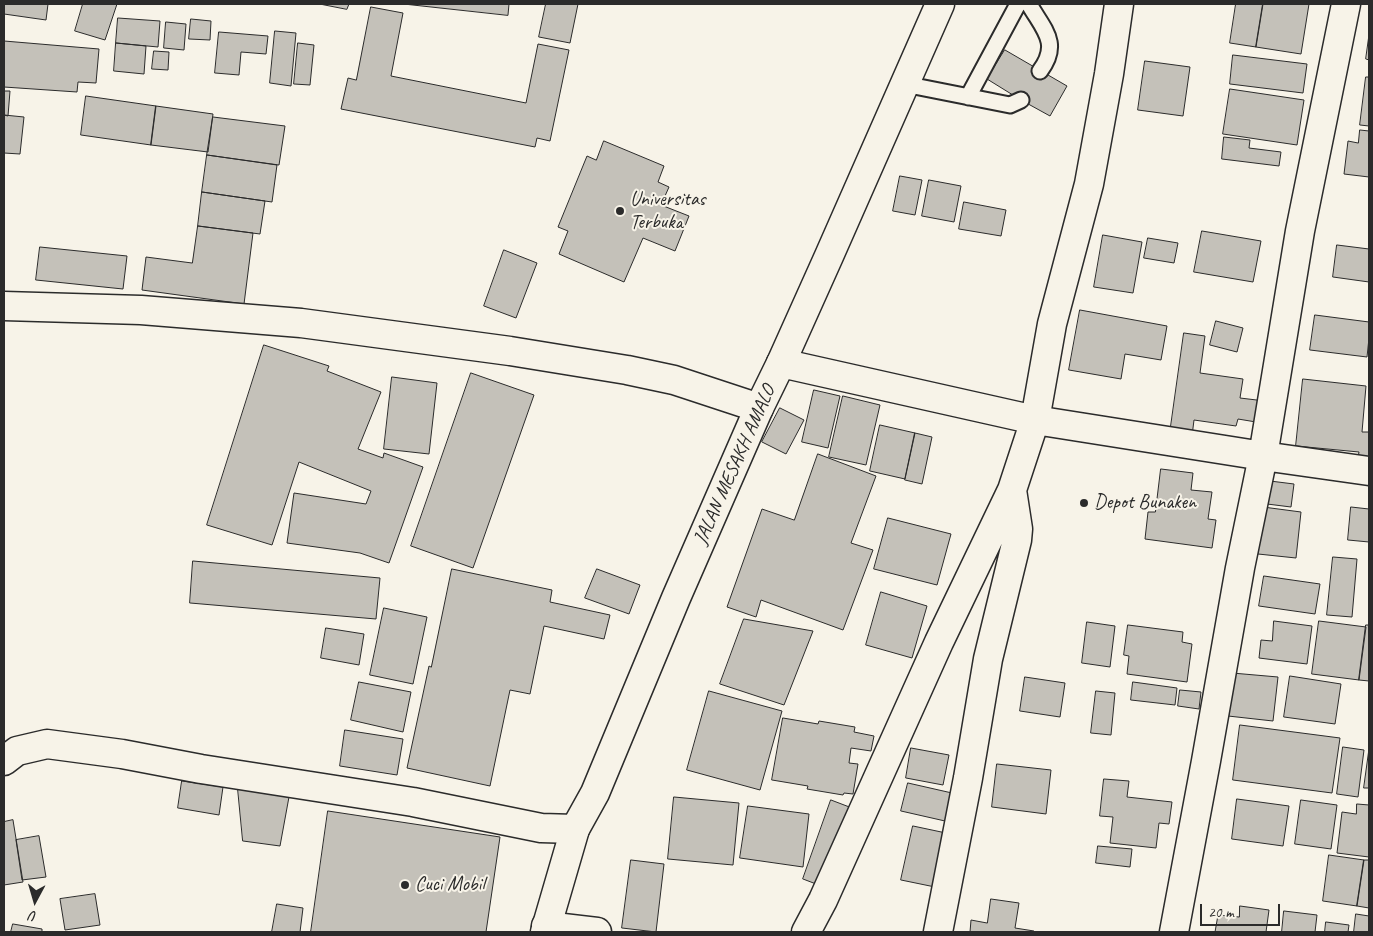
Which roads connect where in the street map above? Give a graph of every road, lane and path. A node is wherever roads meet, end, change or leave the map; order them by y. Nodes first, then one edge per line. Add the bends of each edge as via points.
1 (940, 4) edge
2 (1018, 4) edge
3 (1029, 4) edge
4 (1119, 4) edge
5 (1346, 4) edge
6 (1040, 71) dead end
7 (904, 84) junction
8 (968, 97) junction
9 (1021, 100) dead end
10 (4, 306) edge
11 (781, 363) junction
12 (759, 408) junction
13 (1035, 420) junction
14 (1263, 456) junction
15 (1369, 471) edge
16 (1012, 490) junction
17 (4, 761) edge
18 (575, 829) junction
19 (546, 929) edge
20 (597, 932) edge
21 (806, 932) edge
22 (938, 932) edge
23 (1174, 932) edge

1 - 7 street, JALAN MESAKH AMALO
2 - 8 lane
3 - 6 lane via 1049,40 1047,62
4 - 13 street via 1089,184 1052,324
5 - 14 street via 1300,231
7 - 8 lane
7 - 11 street, JALAN MESAKH AMALO
8 - 9 lane via 1010,105
10 - 12 street via 141,310 301,323 491,348 674,380
11 - 12 street, JALAN MESAKH AMALO
11 - 13 street
12 - 18 street, JALAN MESAKH AMALO via 595,792
13 - 14 street
13 - 16 street
14 - 15 street
14 - 23 street
16 - 21 street
16 - 22 street via 1017,540 988,659
17 - 18 street via 17,751 47,744 413,802 541,828
18 - 19 street, JALAN MESAKH AMALO
19 - 20 street

